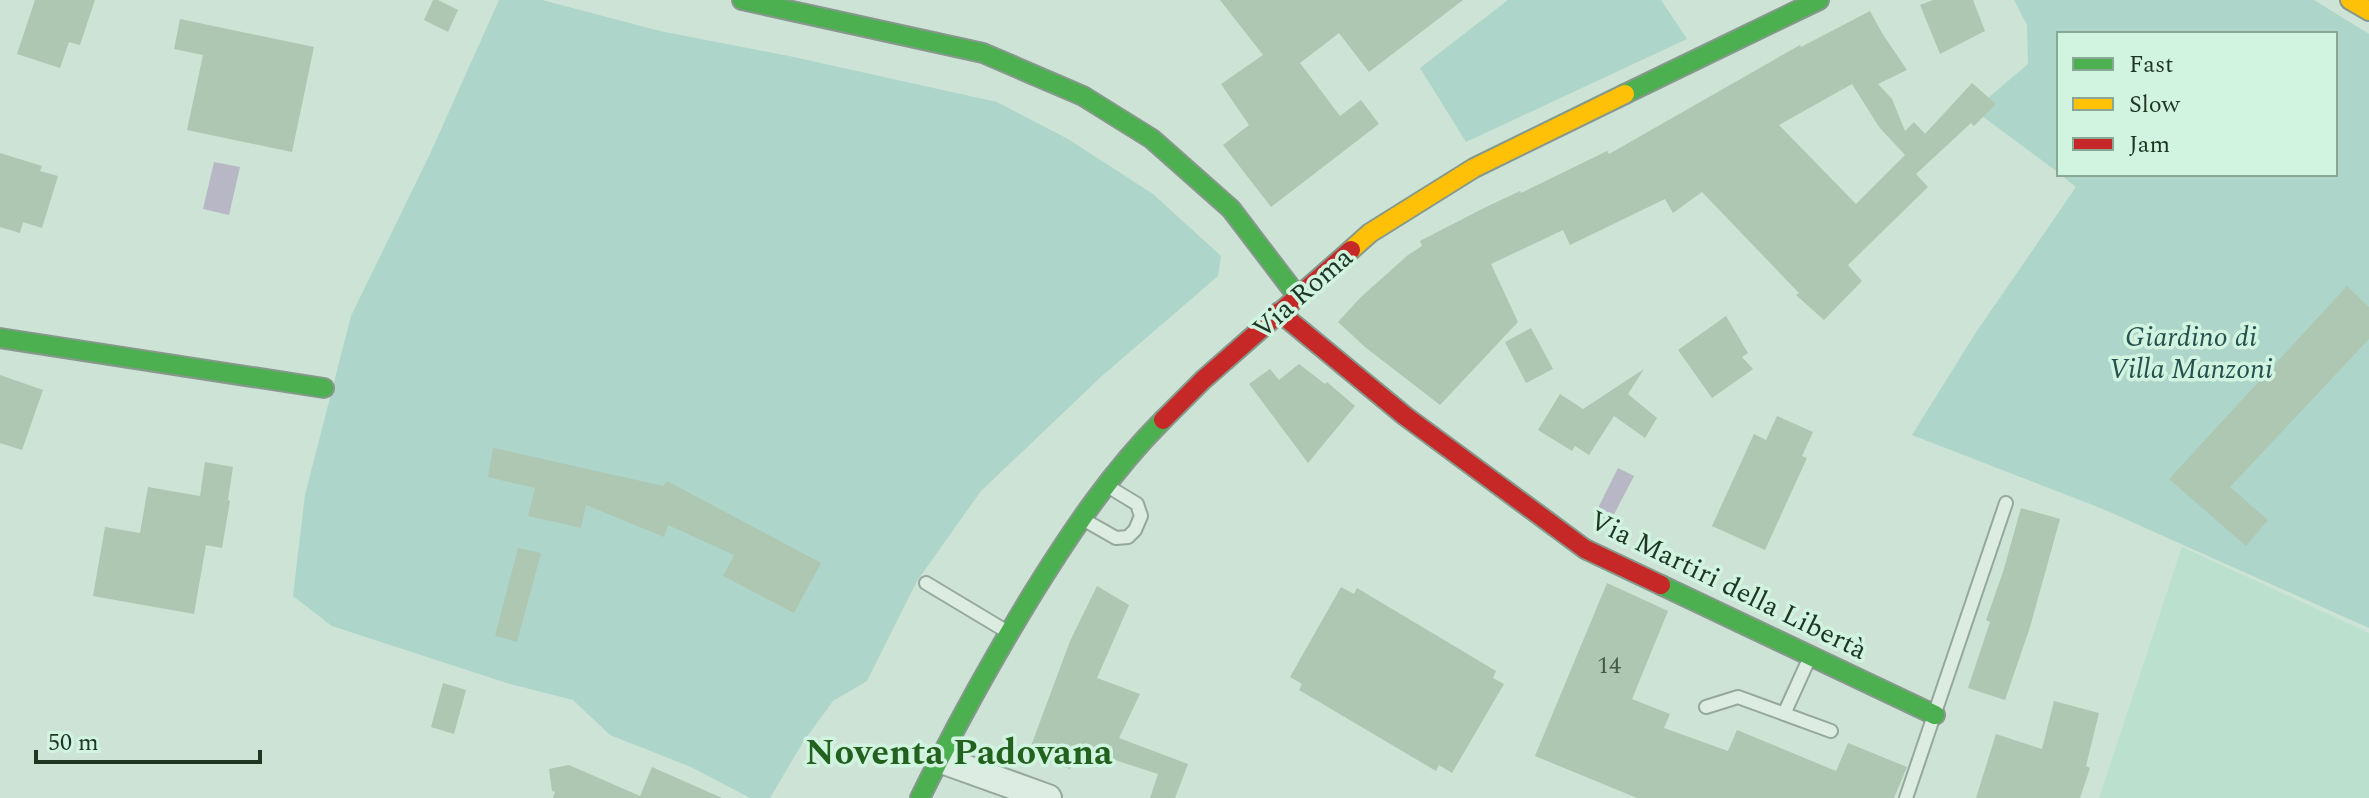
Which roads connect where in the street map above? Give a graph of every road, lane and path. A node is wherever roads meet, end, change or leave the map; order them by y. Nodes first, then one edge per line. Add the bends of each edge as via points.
1 (742, 0) edge
2 (1819, 0) edge
3 (2350, 0) edge
4 (2369, 11) edge
5 (1298, 297) junction
6 (1279, 312) junction
7 (0, 338) edge
8 (324, 388) dead end
9 (1106, 485) junction
10 (2006, 503) dead end
11 (1081, 519) junction
12 (926, 583) dead end
13 (1009, 633) junction
14 (1810, 656) junction
15 (1706, 707) dead end
16 (1784, 714) junction
17 (1935, 715) junction
18 (1831, 731) dead end
19 (939, 759) junction
20 (920, 798) edge
21 (1048, 798) edge
22 (1906, 798) edge

1 - 5 street via 983,53 1083,96 1152,139 1231,209
2 - 5 street, Via Roma via 1474,168 1370,233
3 - 4 street
5 - 6 street, Via Roma
6 - 9 street, Via Roma via 1203,380
6 - 14 street, Via Martiri della Libertà via 1405,416 1585,549
7 - 8 street
9 - 11 street, Via Roma
9 - 11 lane via 1137,504 1141,516 1135,530 1116,538
10 - 17 lane
11 - 13 street, Via Roma
12 - 13 lane
13 - 19 street, Via Roma
14 - 16 lane
14 - 17 street, Via Martiri della Libertà
15 - 16 lane via 1738,697
16 - 18 lane
17 - 22 lane
19 - 20 street, Via Roma
19 - 21 street

